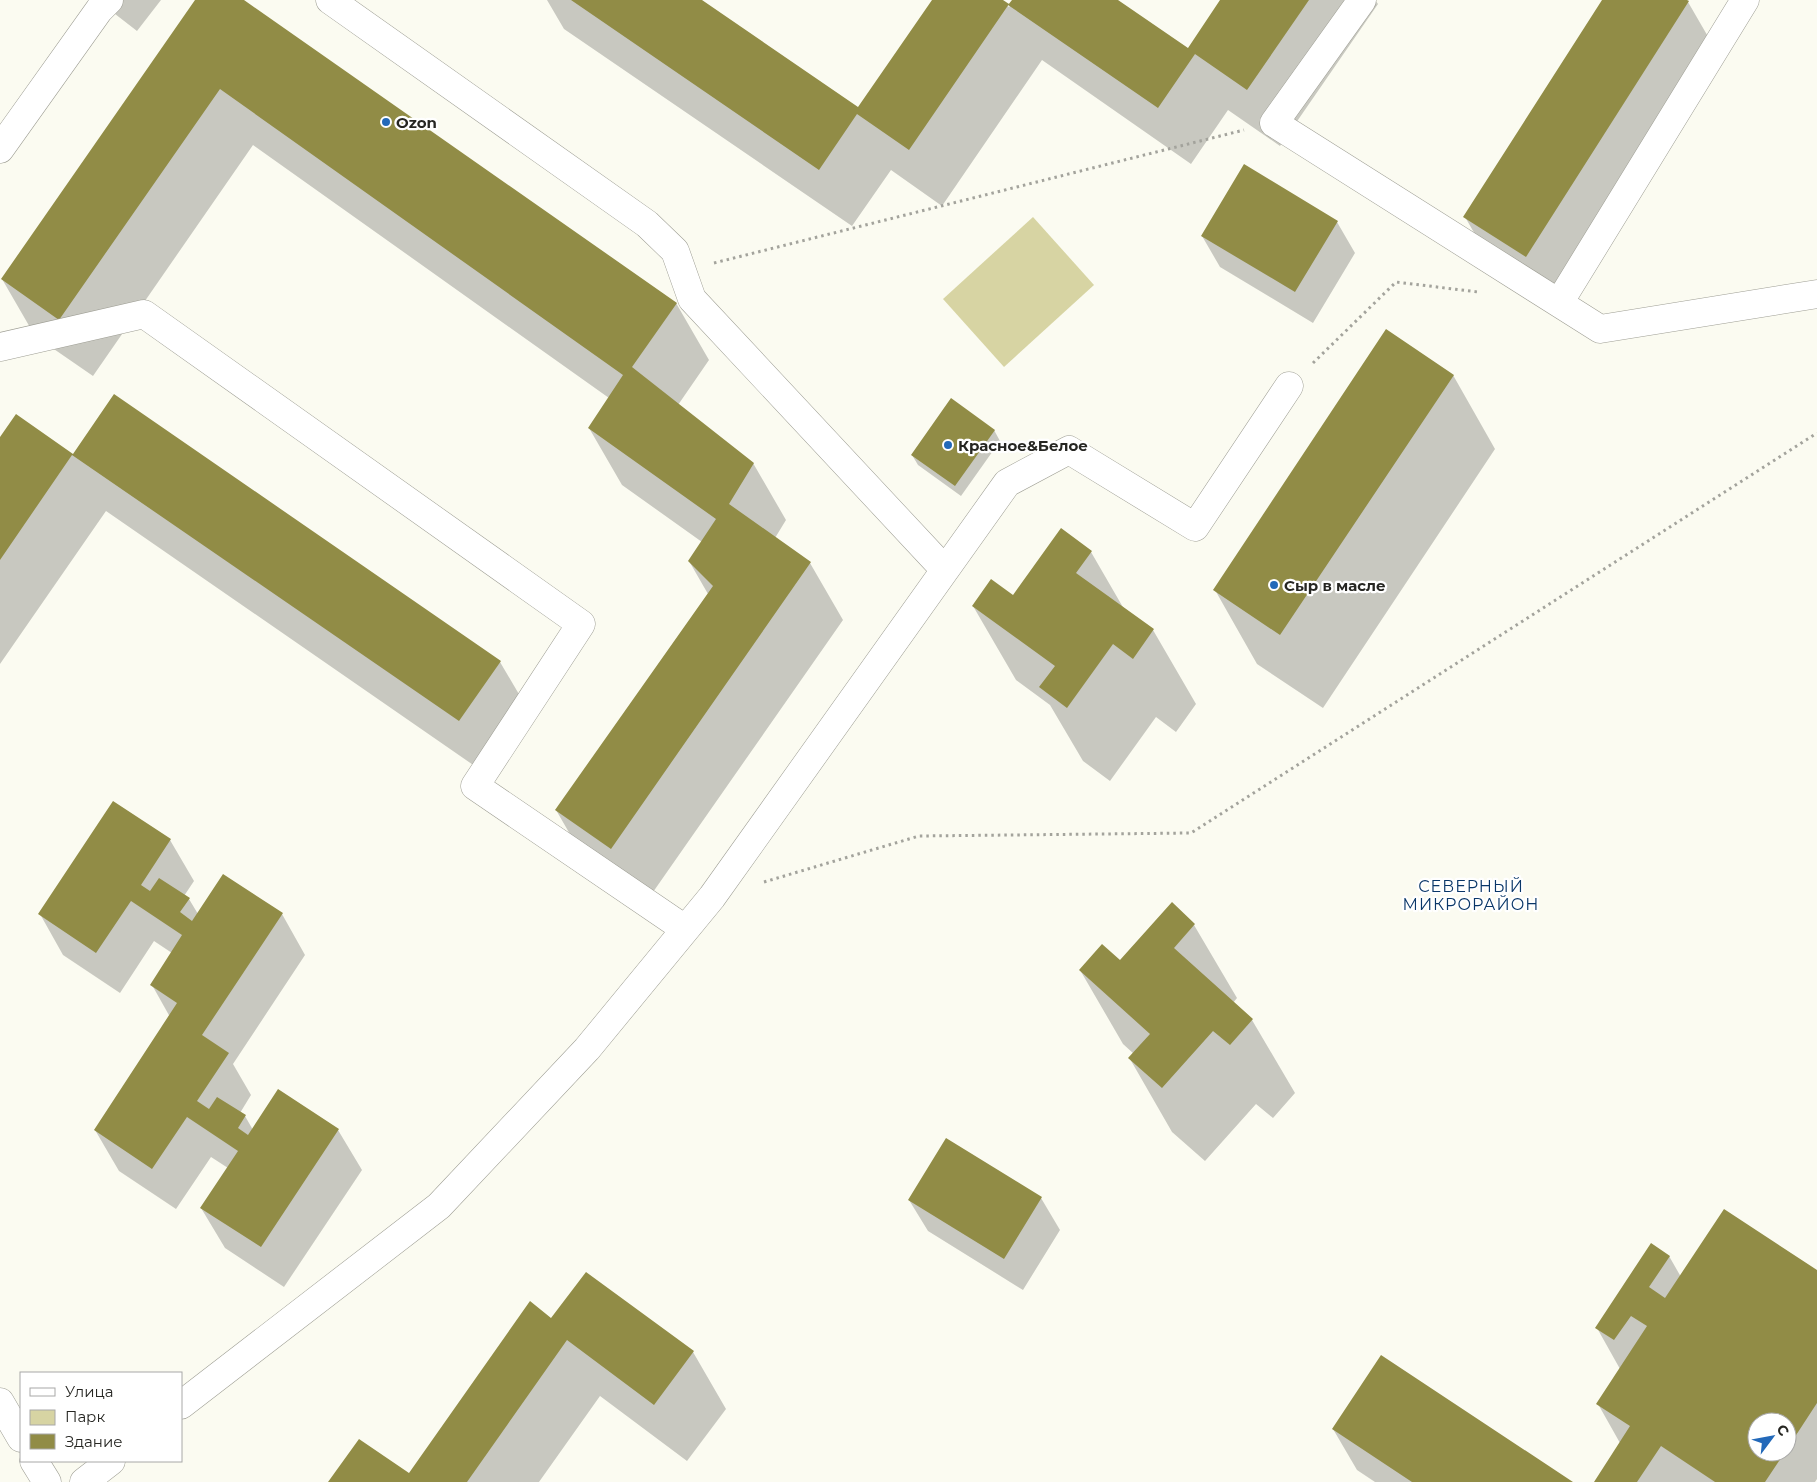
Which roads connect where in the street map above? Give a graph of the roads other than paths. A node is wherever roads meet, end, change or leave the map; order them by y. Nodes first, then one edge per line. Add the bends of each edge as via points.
1 (330, 0) edge
2 (1362, 0) edge
3 (1745, 0) edge
4 (97, 3) edge
5 (0, 149) edge
6 (1817, 294) edge
7 (1559, 303) junction
8 (0, 346) edge
9 (1289, 386) road end
10 (945, 570) junction
11 (685, 929) junction
12 (0, 1402) edge
13 (182, 1405) edge
14 (20, 1436) edge
15 (35, 1462) edge
16 (110, 1462) edge
17 (47, 1482) edge
18 (84, 1482) edge

1 - 10 street via 647,224 675,251 692,299
2 - 7 street via 1274,123
3 - 7 street
4 - 5 street
6 - 7 street via 1600,329
8 - 11 street via 144,314 581,624 475,786
9 - 10 street via 1195,528 1069,450 1007,483
10 - 11 street via 712,897
11 - 13 street via 587,1049 439,1206
12 - 14 street
15 - 17 street
16 - 18 street

